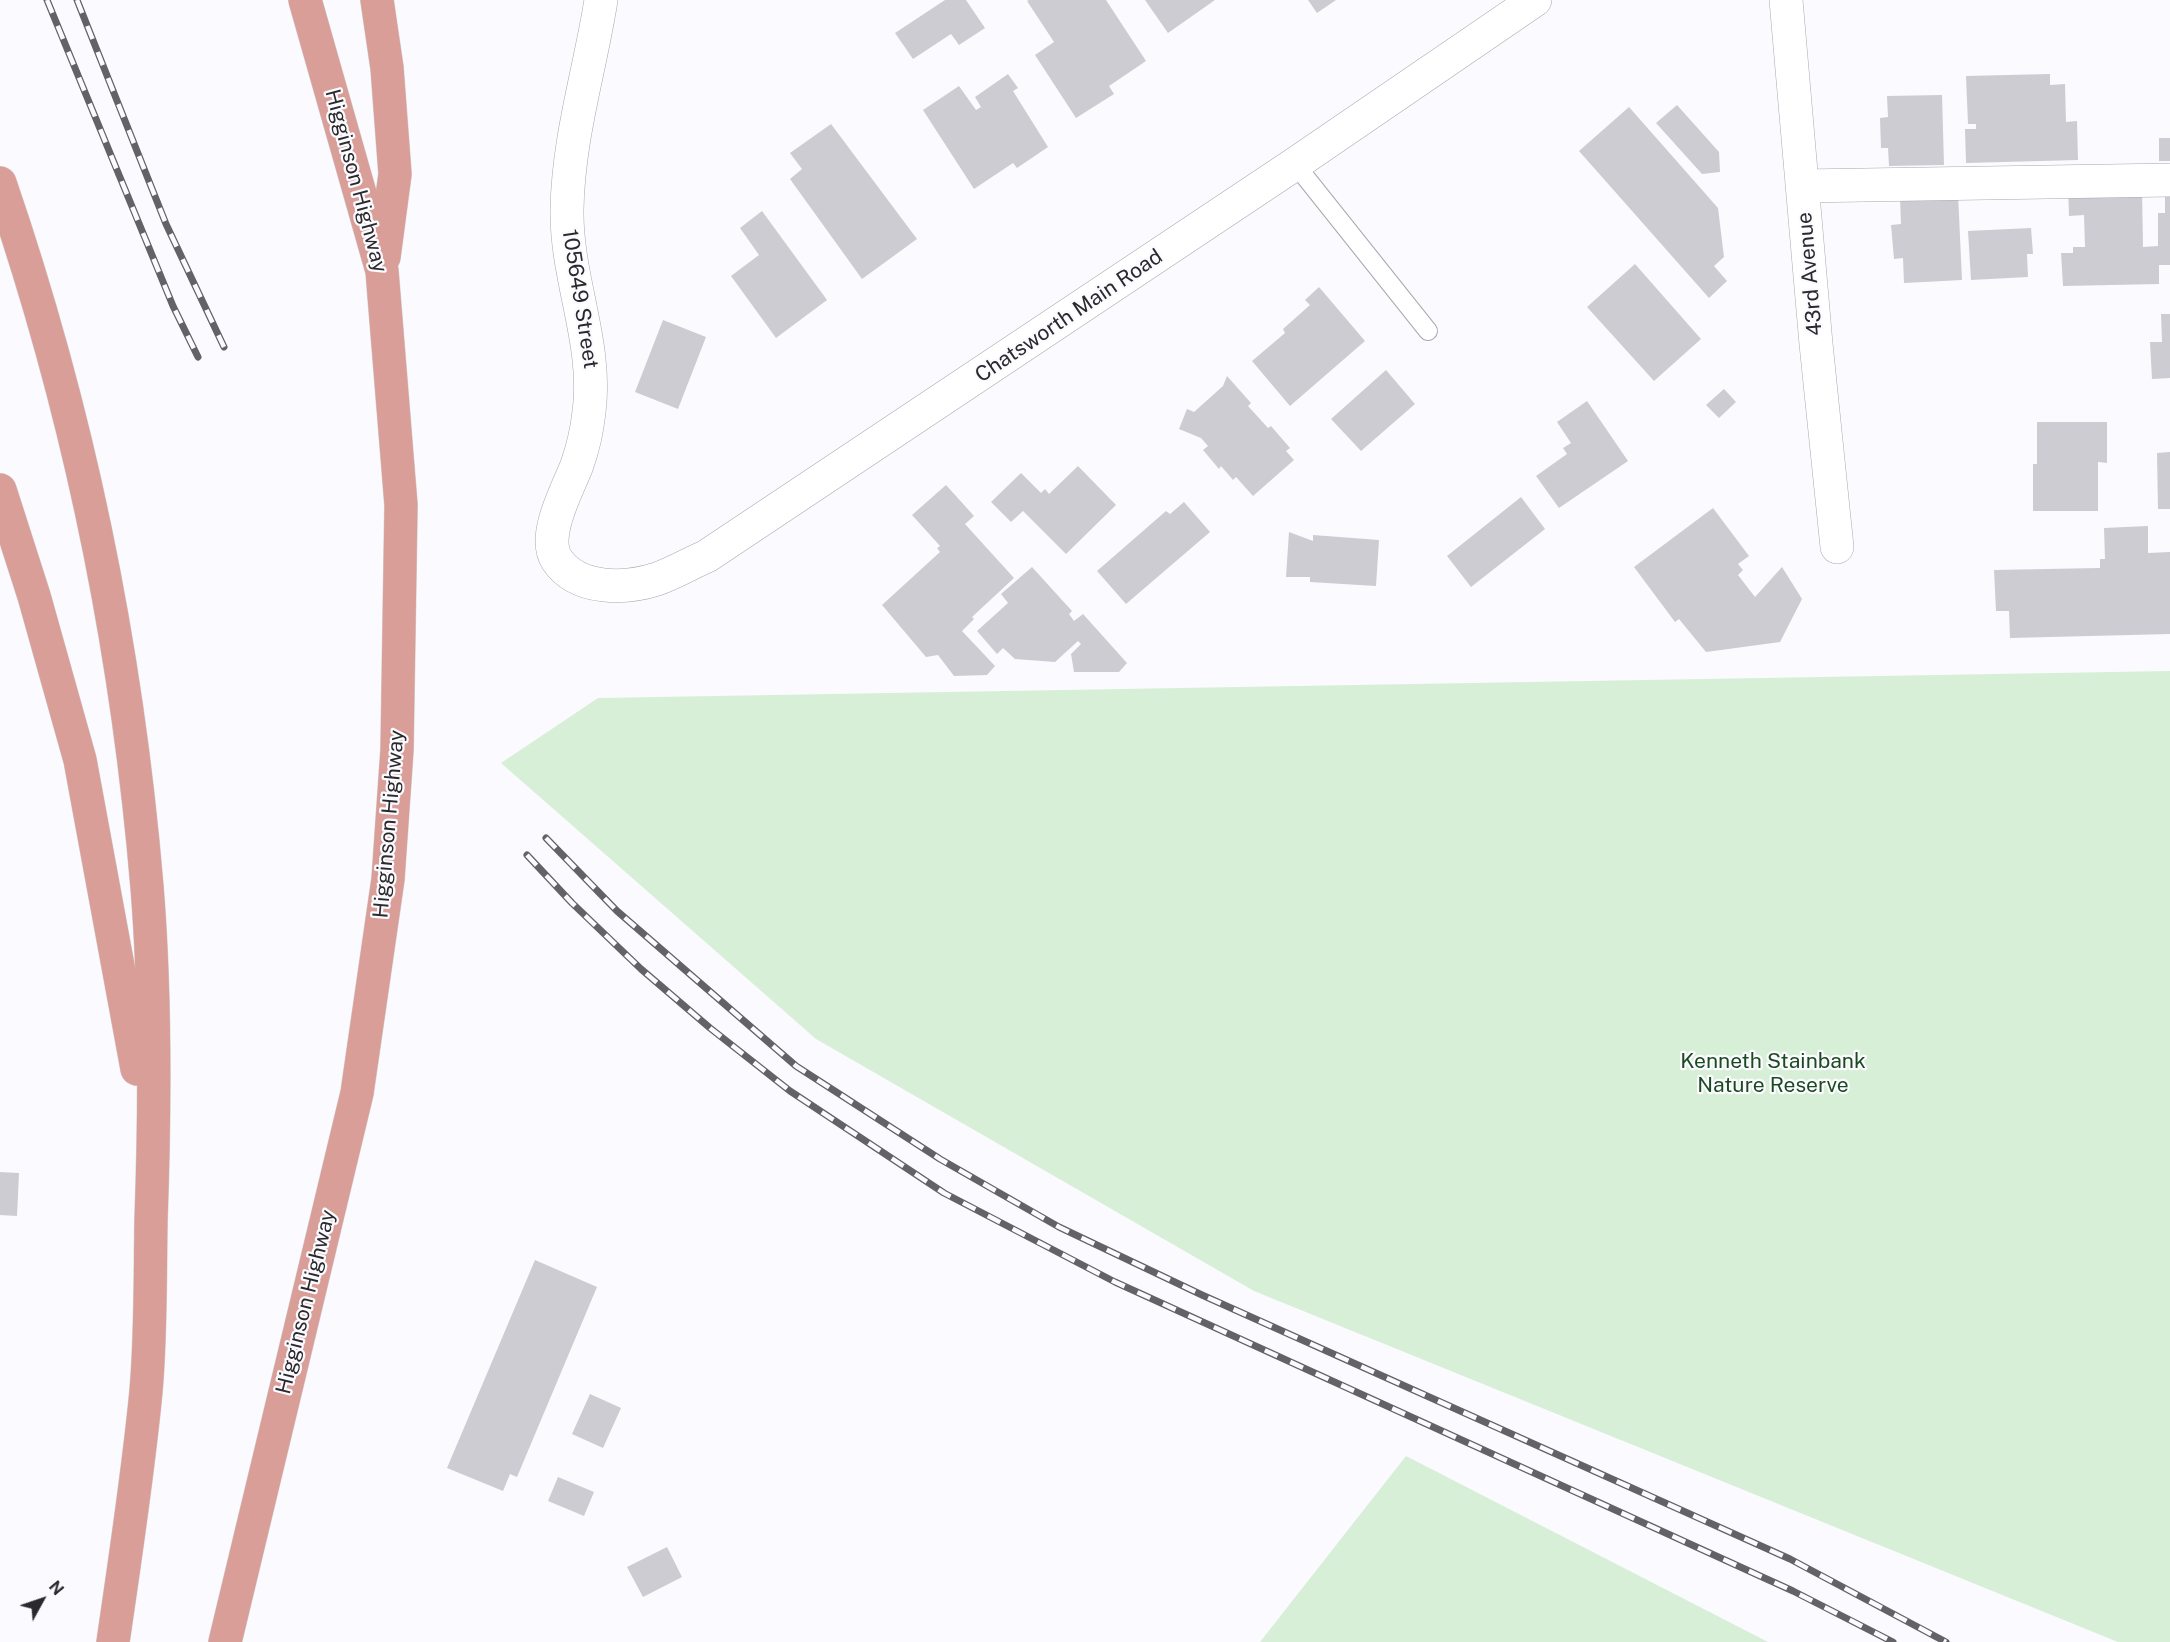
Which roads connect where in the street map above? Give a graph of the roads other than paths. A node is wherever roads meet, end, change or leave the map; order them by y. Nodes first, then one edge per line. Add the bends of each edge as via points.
1 (305, 0) edge
2 (377, 0) edge
3 (601, 0) edge
4 (1535, 0) edge
5 (1786, 0) edge
6 (1295, 164) junction
7 (2170, 180) edge
8 (0, 183) edge
9 (1803, 186) junction
10 (382, 271) junction
11 (1428, 331) dead end
12 (0, 490) edge
13 (1837, 547) dead end
14 (585, 580) joint
15 (154, 1153) junction
16 (113, 1642) edge
17 (225, 1642) edge

1 - 10 highway, Higginson Highway
2 - 10 highway via 395,174
3 - 14 street, 105649 Street via 572,146 567,211 569,249 591,357 591,402 578,463 553,529 552,548 568,570
4 - 6 street, Chatsworth Main Road
5 - 9 street, 43rd Avenue
6 - 11 lane
6 - 14 street, Chatsworth Main Road via 707,556 658,579 629,586
7 - 9 street
8 - 15 highway via 28,264 72,428 129,715 147,889
9 - 13 street, 43rd Avenue
10 - 17 highway, Higginson Highway via 401,505 397,750 388,879 357,1093
12 - 15 highway via 80,760
15 - 16 highway via 146,1389

